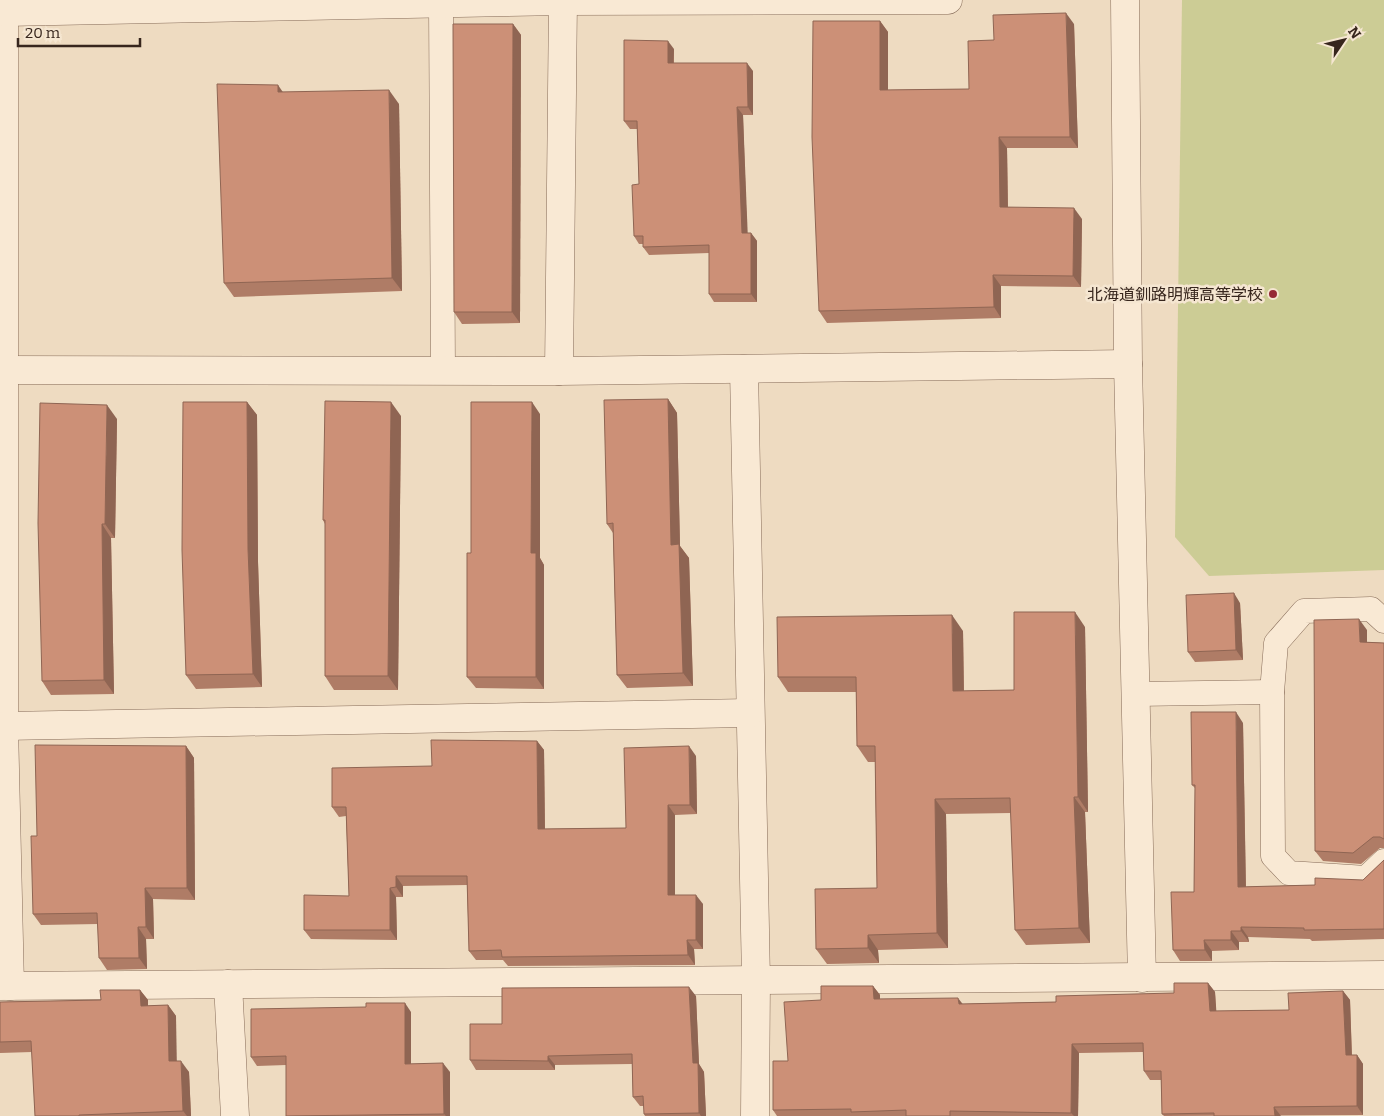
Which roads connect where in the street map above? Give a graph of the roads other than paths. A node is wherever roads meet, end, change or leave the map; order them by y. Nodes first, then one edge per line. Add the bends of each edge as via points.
1 (562, 0) edge
2 (885, 0) edge
3 (948, 0) edge
4 (1125, 0) edge
5 (306, 3) edge
6 (441, 3) junction
7 (146, 5) edge
8 (4, 6) edge
9 (1128, 364) junction
10 (744, 369) junction
11 (2, 370) edge
12 (443, 371) junction
13 (558, 371) junction
14 (1384, 621) edge
15 (1272, 692) junction
16 (1136, 694) junction
17 (749, 712) junction
18 (4, 726) junction
19 (1384, 861) edge
20 (1384, 975) edge
21 (1142, 978) junction
22 (756, 980) junction
23 (228, 984) junction
24 (5, 986) edge
25 (235, 1116) edge
26 (754, 1116) edge

1 - 2 street
1 - 6 street
1 - 13 street
2 - 3 street
4 - 9 street
5 - 6 street
5 - 7 street
6 - 12 lane
7 - 8 street
8 - 11 street
9 - 10 street
9 - 16 street
10 - 13 street
10 - 17 street
11 - 12 street
11 - 18 street
12 - 13 street
14 - 15 lane via 1371,609 1304,611 1276,643
15 - 16 lane
15 - 19 lane via 1273,856 1289,873 1366,878
16 - 21 street
17 - 18 street
17 - 22 street
18 - 24 street
20 - 21 street
21 - 22 street
22 - 23 street
22 - 26 street
23 - 24 street
23 - 25 street

